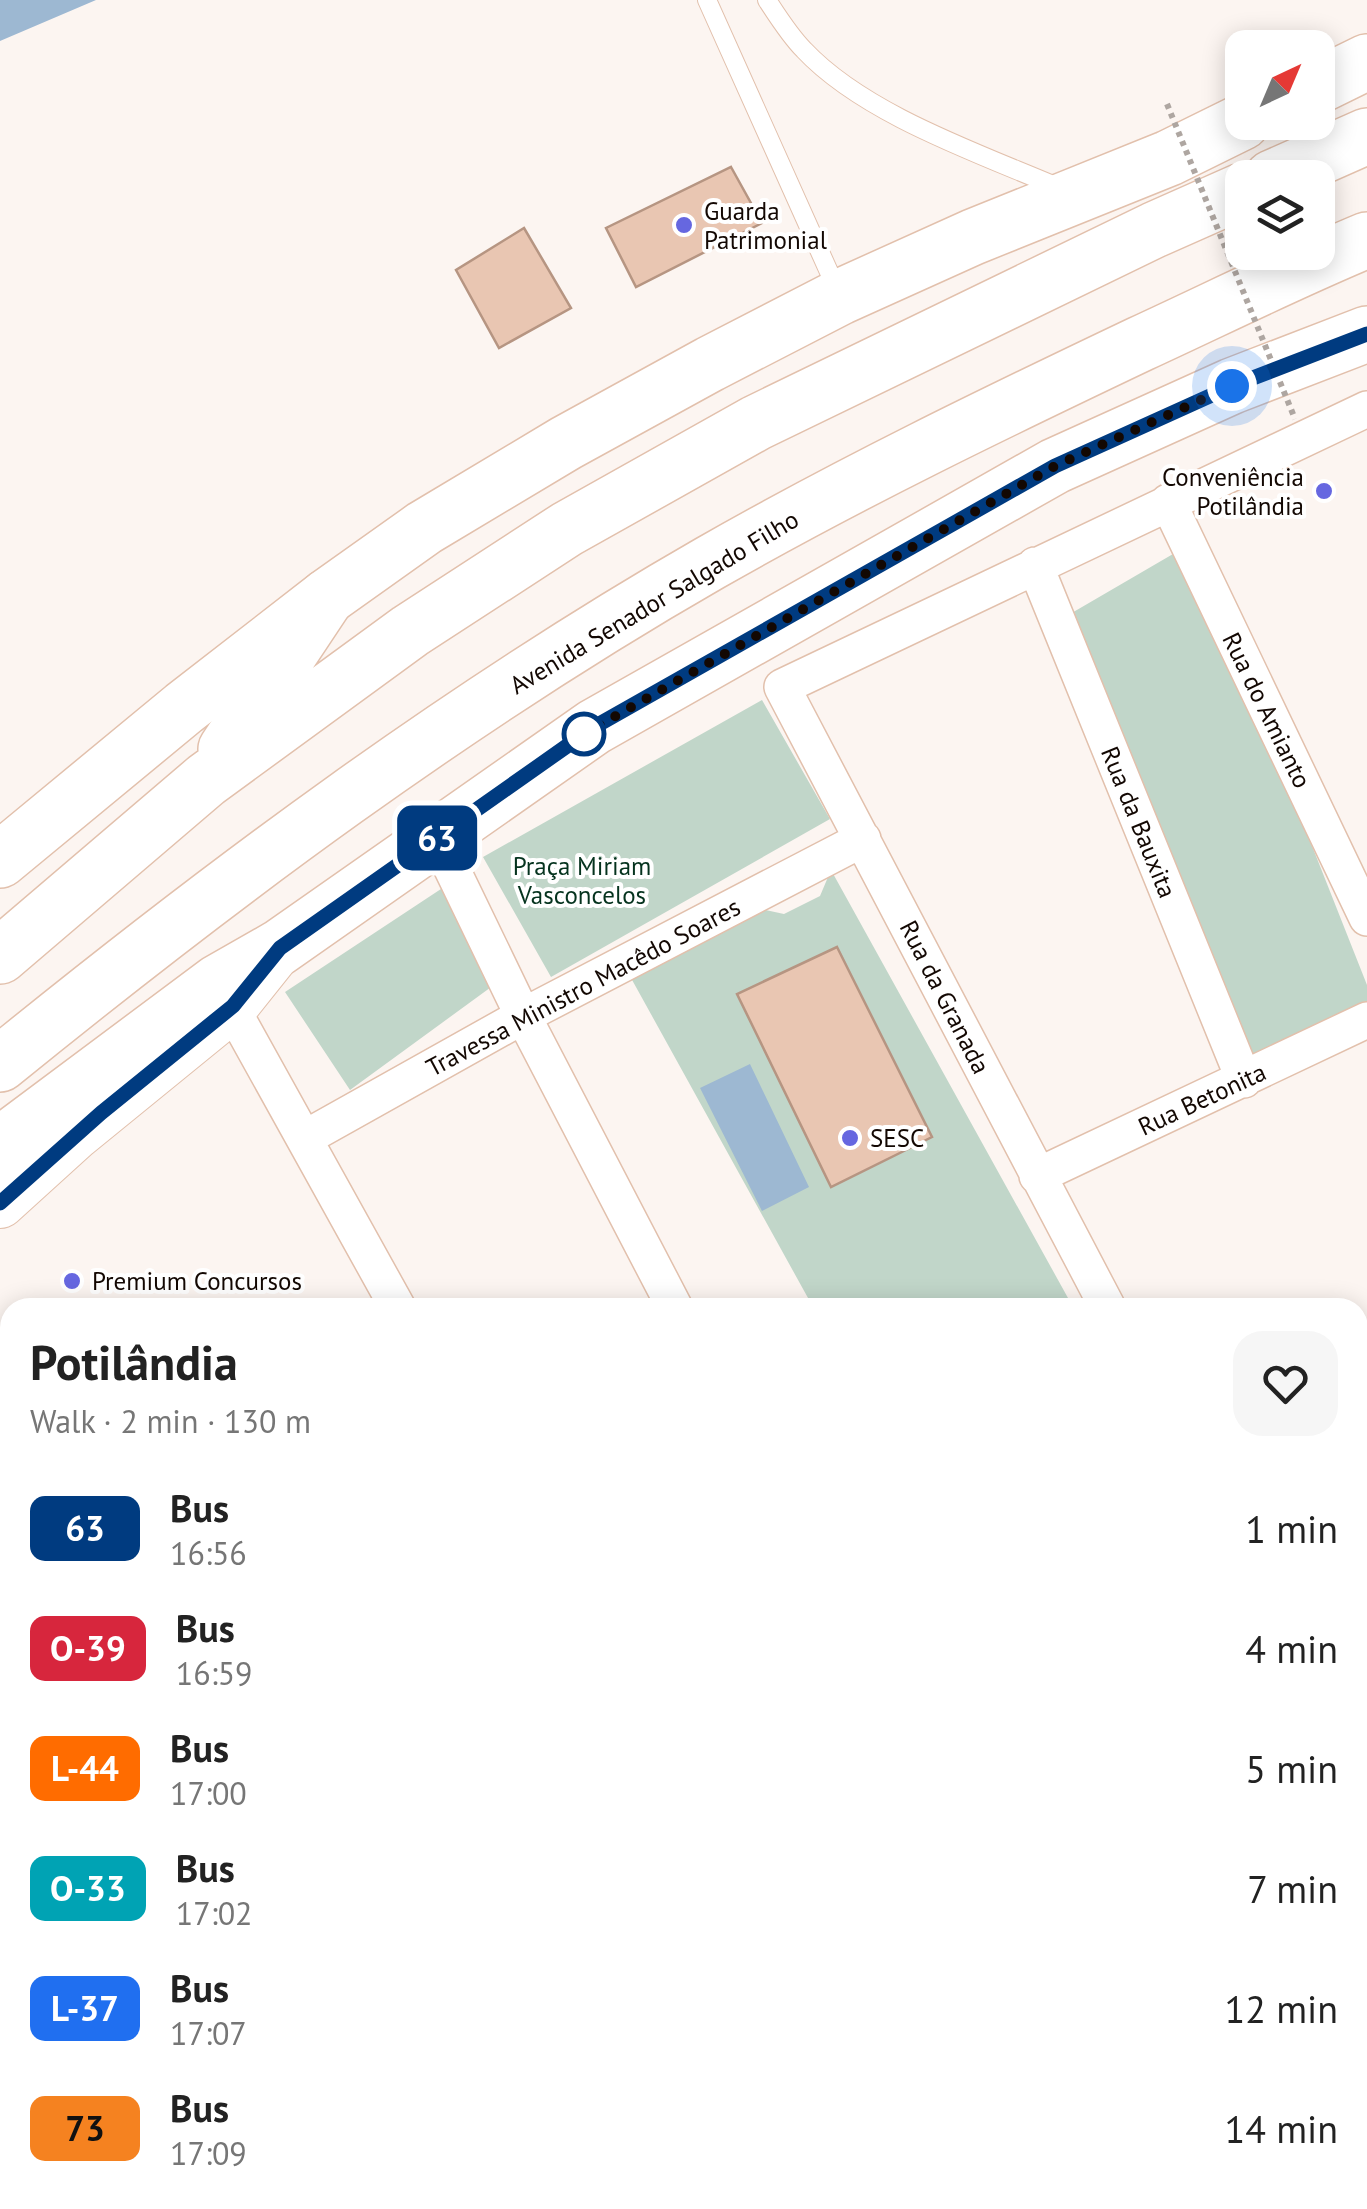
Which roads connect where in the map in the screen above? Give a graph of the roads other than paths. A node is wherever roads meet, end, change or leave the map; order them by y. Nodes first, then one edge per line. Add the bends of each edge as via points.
1 (707, 0) edge
2 (768, 0) edge
3 (1367, 62) edge
4 (1335, 78) edge
5 (1225, 130) edge
6 (1367, 136) edge
7 (1313, 160) edge
8 (1076, 196) junction
9 (1225, 198) edge
10 (1367, 240) edge
11 (840, 297) junction
12 (1367, 334) edge
13 (1367, 409) edge
14 (1168, 502) junction
15 (1035, 565) junction
16 (326, 596) junction
17 (206, 780) junction
18 (436, 838) junction
19 (863, 839) junction
20 (0, 860) edge
21 (1367, 918) edge
22 (0, 956) edge
23 (225, 995) junction
24 (523, 1016) junction
25 (1367, 1020) edge
26 (0, 1064) edge
27 (1244, 1080) junction
28 (305, 1138) junction
29 (0, 1145) edge
30 (1036, 1176) junction
31 (0, 1203) edge
32 (393, 1298) edge
33 (671, 1298) edge
34 (1103, 1298) edge

1 - 11 lane
2 - 8 lane via 804,51 853,92
3 - 4 main road
5 - 8 main road
6 - 7 main road
8 - 11 main road
9 - 17 main road via 756,423 567,529 410,631
10 - 26 main road, Avenida Senador Salgado Filho via 1019,401 709,564 376,778
11 - 16 main road via 566,443
12 - 18 main road via 1055,466 594,727
13 - 14 street
14 - 15 street
14 - 21 street, Rua do Amianto
15 - 19 street, Rua da Granada via 782,687
15 - 27 street, Rua da Bauxita
16 - 17 main road
16 - 20 main road
17 - 22 main road
18 - 23 main road
18 - 24 street
19 - 24 street, Travessa Ministro Macêdo Soares
19 - 30 street, Rua da Granada
23 - 28 street
23 - 29 main road
23 - 31 main road
24 - 28 street, Travessa Ministro Macêdo Soares
24 - 33 street
25 - 27 street, Rua Betonita
27 - 30 street, Rua Betonita
28 - 32 street
30 - 34 street, Rua da Granada

